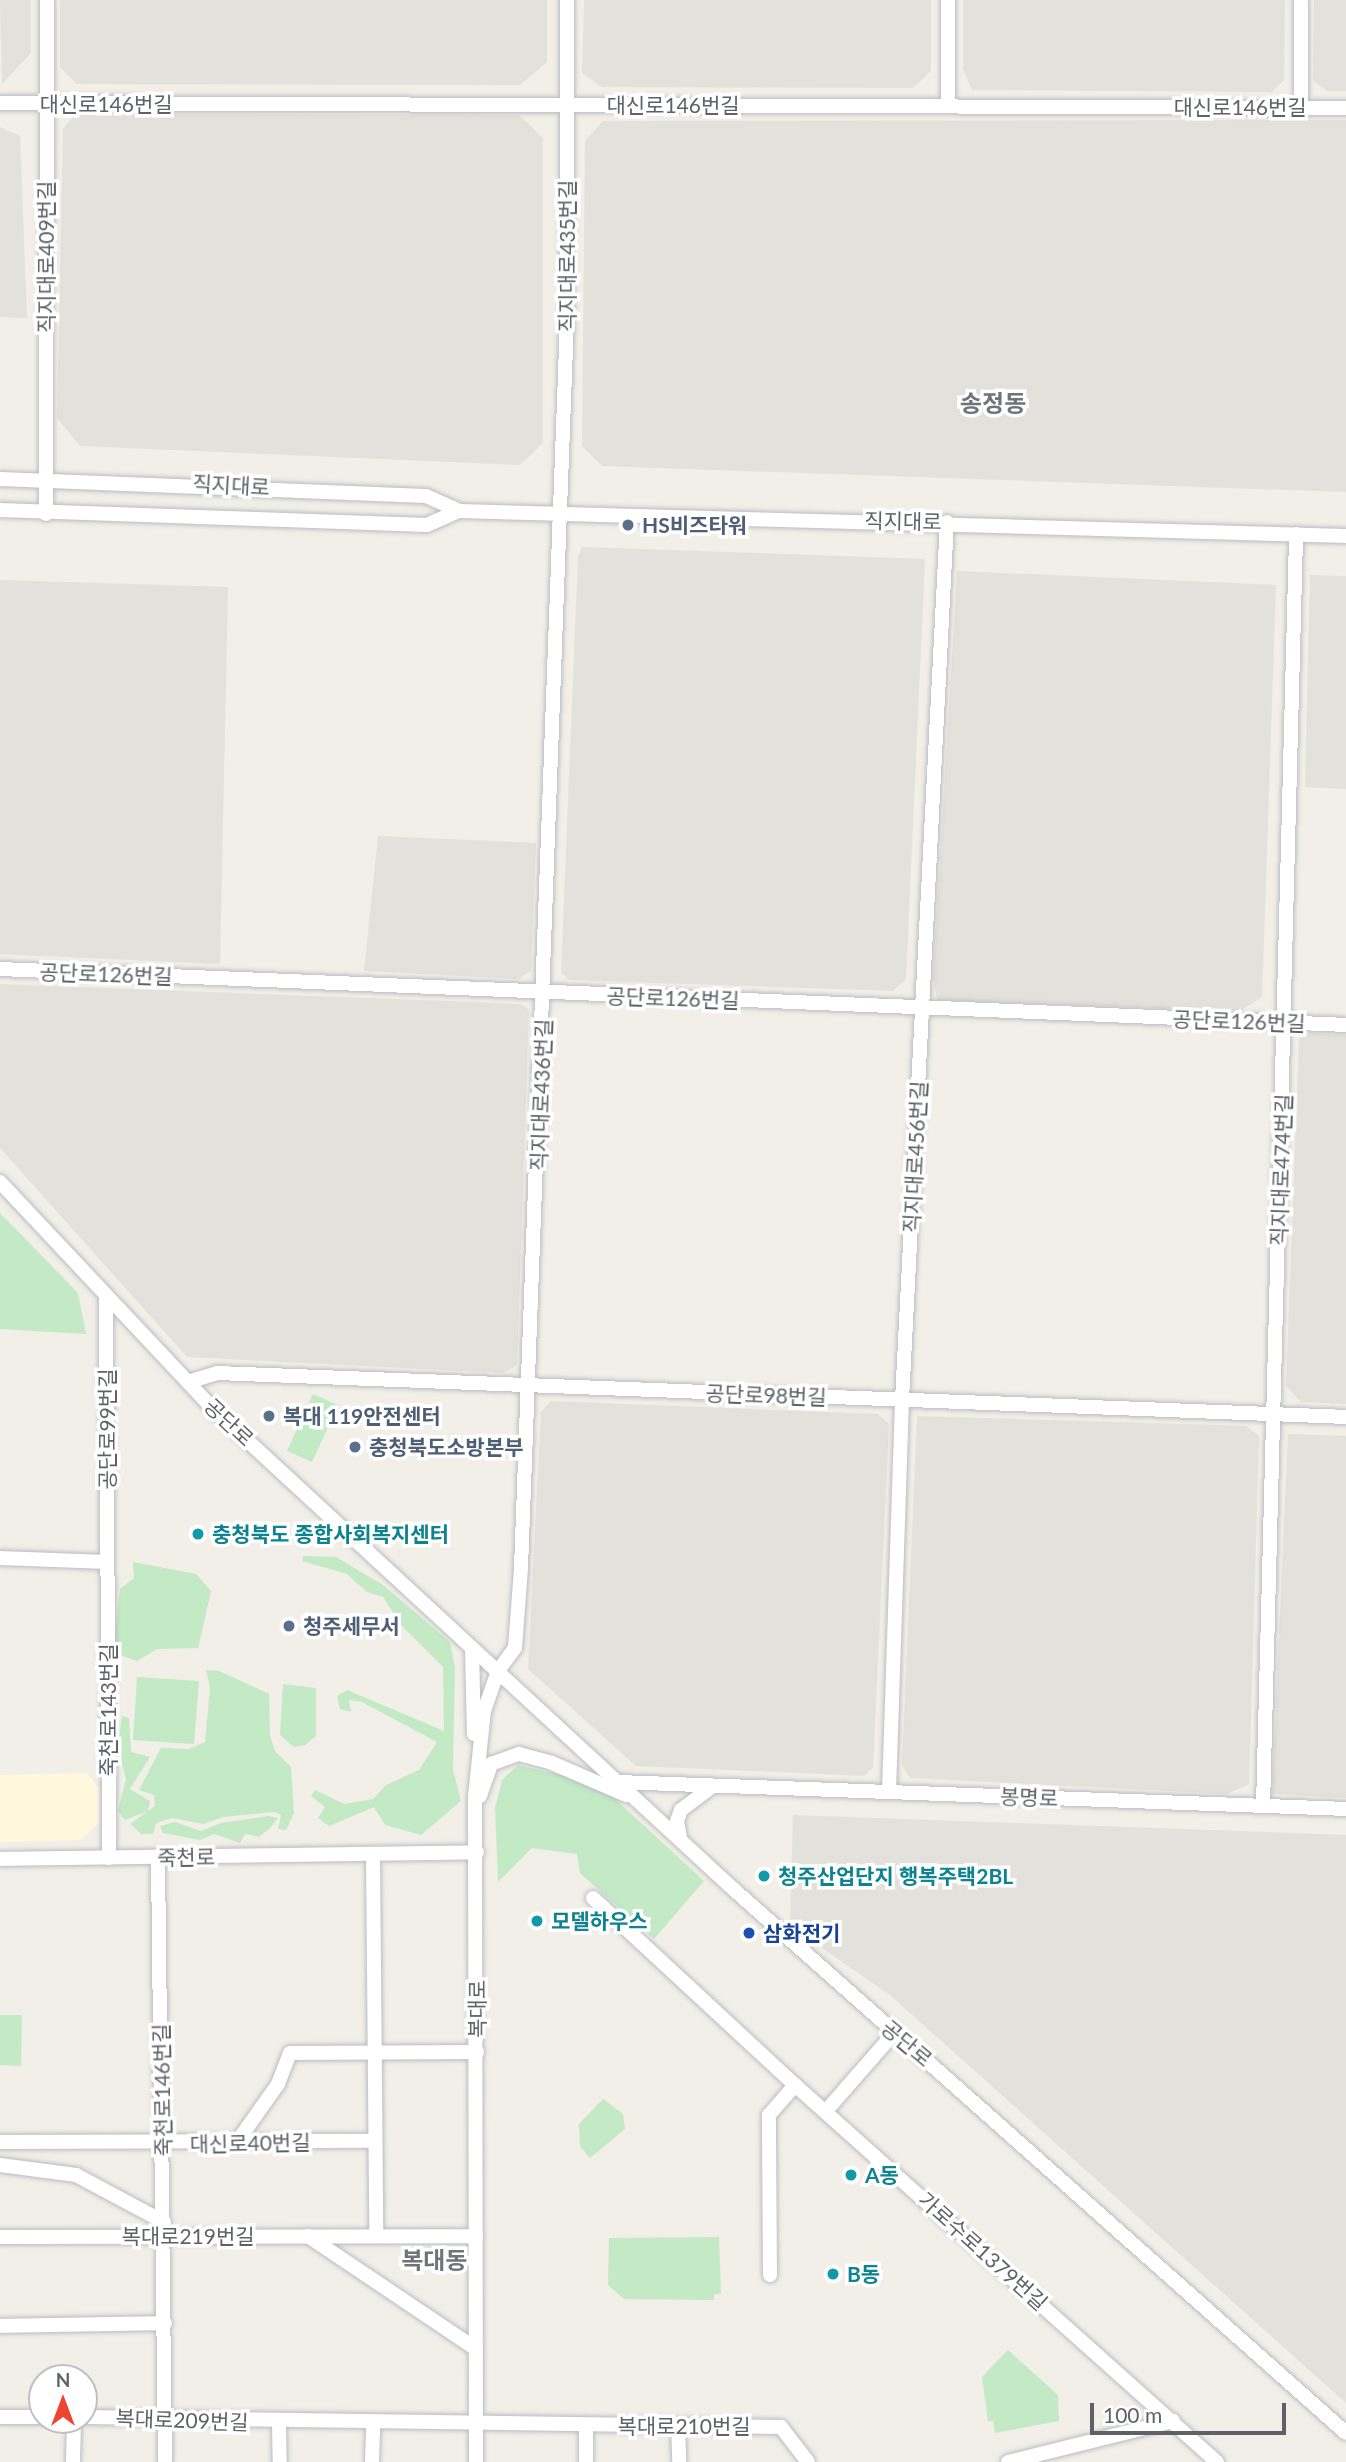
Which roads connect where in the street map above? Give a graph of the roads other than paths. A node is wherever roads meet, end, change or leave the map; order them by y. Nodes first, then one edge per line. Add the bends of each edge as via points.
1 (47, 0) edge
2 (567, 0) edge
3 (948, 0) edge
4 (1301, 0) edge
5 (0, 103) edge
6 (47, 103) junction
7 (566, 105) junction
8 (948, 106) junction
9 (1301, 107) junction
10 (1346, 108) edge
11 (0, 479) edge
12 (45, 481) junction
13 (0, 510) edge
14 (459, 511) junction
15 (559, 513) junction
16 (46, 514) junction
17 (947, 522) junction
18 (1296, 534) junction
19 (1346, 536) edge
20 (0, 969) edge
21 (545, 993) junction
22 (922, 1009) junction
23 (1284, 1023) junction
24 (1346, 1025) edge
25 (0, 1182) edge
26 (106, 1296) junction
27 (188, 1382) junction
28 (530, 1387) junction
29 (902, 1400) junction
30 (1274, 1414) junction
31 (1346, 1417) edge
32 (0, 1558) edge
33 (107, 1562) junction
34 (472, 1648) junction
35 (498, 1671) junction
36 (618, 1782) junction
37 (713, 1786) junction
38 (889, 1792) junction
39 (639, 1801) junction
40 (475, 1803) junction
41 (1263, 1806) junction
42 (1346, 1809) edge
43 (680, 1839) junction
44 (477, 1852) junction
45 (373, 1854) junction
46 (158, 1857) junction
47 (109, 1858) junction
48 (0, 1859) edge
49 (593, 1898) dead end
50 (895, 2032) junction
51 (374, 2051) junction
52 (477, 2052) junction
53 (795, 2085) junction
54 (826, 2111) junction
55 (374, 2141) junction
56 (0, 2142) edge
57 (237, 2142) junction
58 (163, 2145) junction
59 (0, 2165) edge
60 (164, 2229) junction
61 (376, 2235) junction
62 (308, 2236) junction
63 (477, 2236) junction
64 (0, 2237) edge
65 (770, 2276) dead end
66 (165, 2323) junction
67 (0, 2326) edge
68 (476, 2349) junction
69 (0, 2417) edge
70 (28, 2417) edge
71 (98, 2418) edge
72 (166, 2421) junction
73 (1173, 2421) junction
74 (279, 2423) junction
75 (373, 2424) junction
76 (476, 2425) junction
77 (678, 2425) junction
78 (586, 2426) junction
79 (1346, 2433) edge
80 (74, 2434) edge
81 (1032, 2460) edge
82 (73, 2462) edge
83 (165, 2462) edge
84 (280, 2462) edge
85 (372, 2462) edge
86 (476, 2462) edge
87 (586, 2462) edge
88 (680, 2462) edge
89 (808, 2462) edge
90 (1008, 2462) edge
91 (1217, 2462) edge

1 - 6 street, 직지대로409번길
2 - 7 street, 직지대로435번길
3 - 8 street
4 - 9 street
5 - 6 street, 대신로146번길
6 - 7 street, 대신로146번길
6 - 12 street, 직지대로409번길
7 - 8 street, 대신로146번길
7 - 15 street, 직지대로435번길 via 568,318
8 - 9 street, 대신로146번길
9 - 10 street, 대신로146번길
11 - 12 street, 직지대로
12 - 14 street, 직지대로 via 204,483 426,496
12 - 16 street, 직지대로409번길
13 - 16 street, 직지대로
14 - 15 street, 직지대로
14 - 16 street, 직지대로 via 427,525
15 - 17 street, 직지대로
15 - 21 street, 직지대로436번길
17 - 18 street, 직지대로
17 - 22 street, 직지대로456번길
18 - 19 street, 직지대로
18 - 23 street, 직지대로474번길
20 - 21 street, 공단로126번길
21 - 22 street, 공단로126번길
21 - 28 street, 직지대로436번길
22 - 23 street, 공단로126번길
22 - 29 street, 직지대로456번길
23 - 24 street, 공단로126번길
23 - 30 street, 직지대로474번길
25 - 26 street, 공단로
26 - 27 street, 공단로
26 - 33 street, 공단로99번길
27 - 28 street, 공단로98번길 via 216,1373
27 - 34 street, 공단로
28 - 29 street, 공단로98번길
28 - 35 street, 직지대로436번길 via 515,1648
29 - 30 street, 공단로98번길
29 - 38 street, 직지대로456번길
30 - 31 street, 공단로98번길
30 - 41 street, 직지대로474번길
32 - 33 street
33 - 47 street, 죽천로143번길
34 - 35 street, 공단로
34 - 40 street
35 - 36 street, 공단로
35 - 40 street, 복대로 via 484,1711
36 - 37 street, 봉명로
36 - 39 street, 공단로
37 - 38 street, 봉명로
37 - 43 street via 681,1810 677,1821
38 - 41 street, 봉명로
39 - 40 street via 542,1759 519,1754 491,1763
39 - 43 street, 공단로
40 - 44 street, 복대로
41 - 42 street, 봉명로
43 - 50 street, 공단로
44 - 45 street, 죽천로
44 - 52 street, 복대로
45 - 46 street, 죽천로
45 - 51 street
46 - 47 street, 죽천로
46 - 58 street, 죽천로146번길
47 - 48 street, 죽천로
49 - 53 street, 가로수로1379번길
50 - 54 street
50 - 79 street, 공단로
51 - 52 street
51 - 55 street
51 - 57 street via 290,2053 278,2084
52 - 63 street, 복대로
53 - 54 street, 가로수로1379번길
53 - 65 street via 769,2115
54 - 73 street, 가로수로1379번길
55 - 57 street, 대신로40번길
55 - 61 street
56 - 58 street, 대신로40번길
57 - 58 street, 대신로40번길
58 - 60 street, 죽천로146번길
59 - 60 street via 76,2175
60 - 62 street, 복대로219번길
60 - 64 street, 복대로219번길
60 - 66 street, 죽천로146번길
61 - 62 street, 복대로219번길
61 - 63 street, 복대로219번길
62 - 68 street
63 - 68 street, 복대로
66 - 67 street
66 - 72 street, 죽천로146번길
68 - 76 street, 복대로
69 - 70 street
71 - 72 street, 복대로209번길
72 - 74 street, 복대로209번길
72 - 83 street, 죽천로146번길
73 - 81 street
73 - 91 street, 가로수로1379번길
74 - 75 street, 복대로209번길
74 - 84 street, 복대로209번길
75 - 76 street, 복대로209번길
75 - 85 street
76 - 78 street, 복대로210번길
76 - 86 street, 복대로
77 - 78 street, 복대로210번길
77 - 88 street
77 - 89 street, 복대로210번길 via 781,2427
78 - 87 street
80 - 82 street
81 - 90 street

